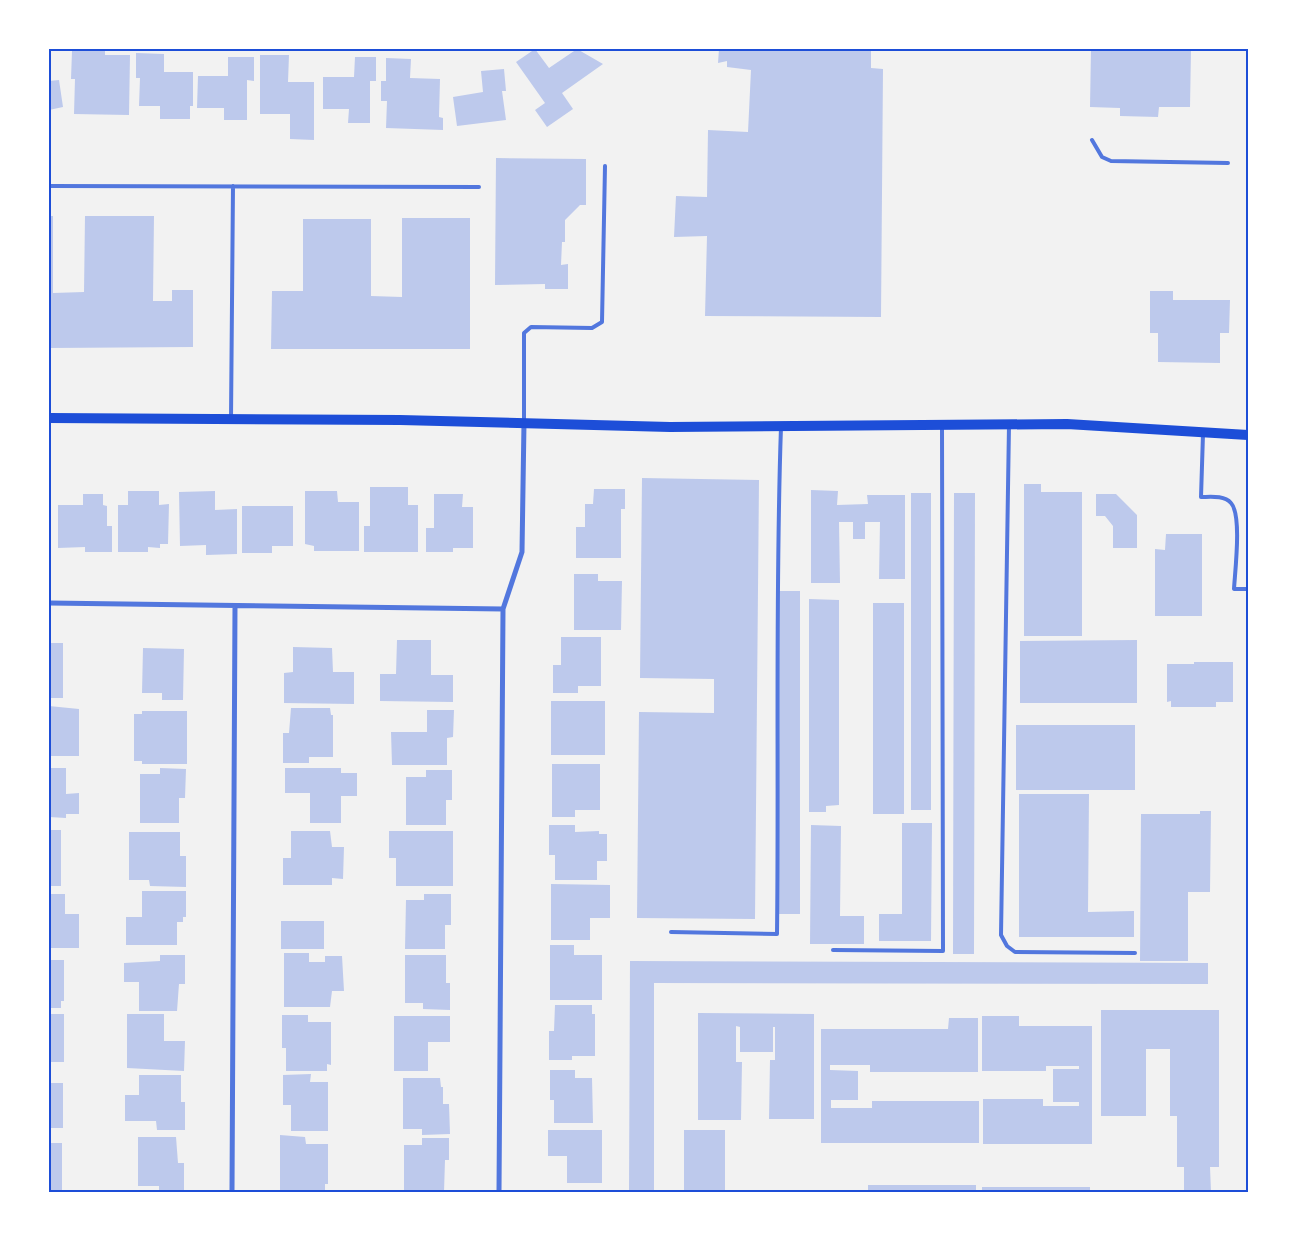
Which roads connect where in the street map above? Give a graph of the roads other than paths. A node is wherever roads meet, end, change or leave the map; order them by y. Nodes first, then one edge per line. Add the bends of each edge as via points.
1 (1092, 140) dead end
2 (1228, 163) dead end
3 (605, 166) dead end
4 (49, 186) edge
5 (233, 186) junction
6 (479, 187) dead end
7 (49, 418) edge
8 (231, 419) junction
9 (524, 422) junction
10 (1009, 424) junction
11 (942, 425) junction
12 (781, 426) junction
13 (1203, 432) junction
14 (1248, 434) edge
15 (1248, 589) edge
16 (49, 603) edge
17 (235, 606) junction
18 (503, 609) junction
19 (671, 932) dead end
20 (833, 950) dead end
21 (1135, 953) dead end
22 (232, 1192) edge
23 (498, 1192) edge

1 - 2 lane via 1102,157 1111,161
3 - 9 lane via 602,322 592,328 531,327 524,333
4 - 5 lane
5 - 6 lane
5 - 8 lane
7 - 8 main road
8 - 9 main road
9 - 12 main road via 670,427
9 - 18 street via 522,552
10 - 11 main road
10 - 13 main road
10 - 21 lane via 1001,935 1015,952
11 - 12 main road
11 - 20 lane via 943,951
12 - 19 lane via 776,554 777,934
13 - 14 main road
13 - 15 lane via 1201,497 1221,497 1230,502 1236,513 1234,589
16 - 17 street
17 - 18 street
17 - 22 street
18 - 23 street

